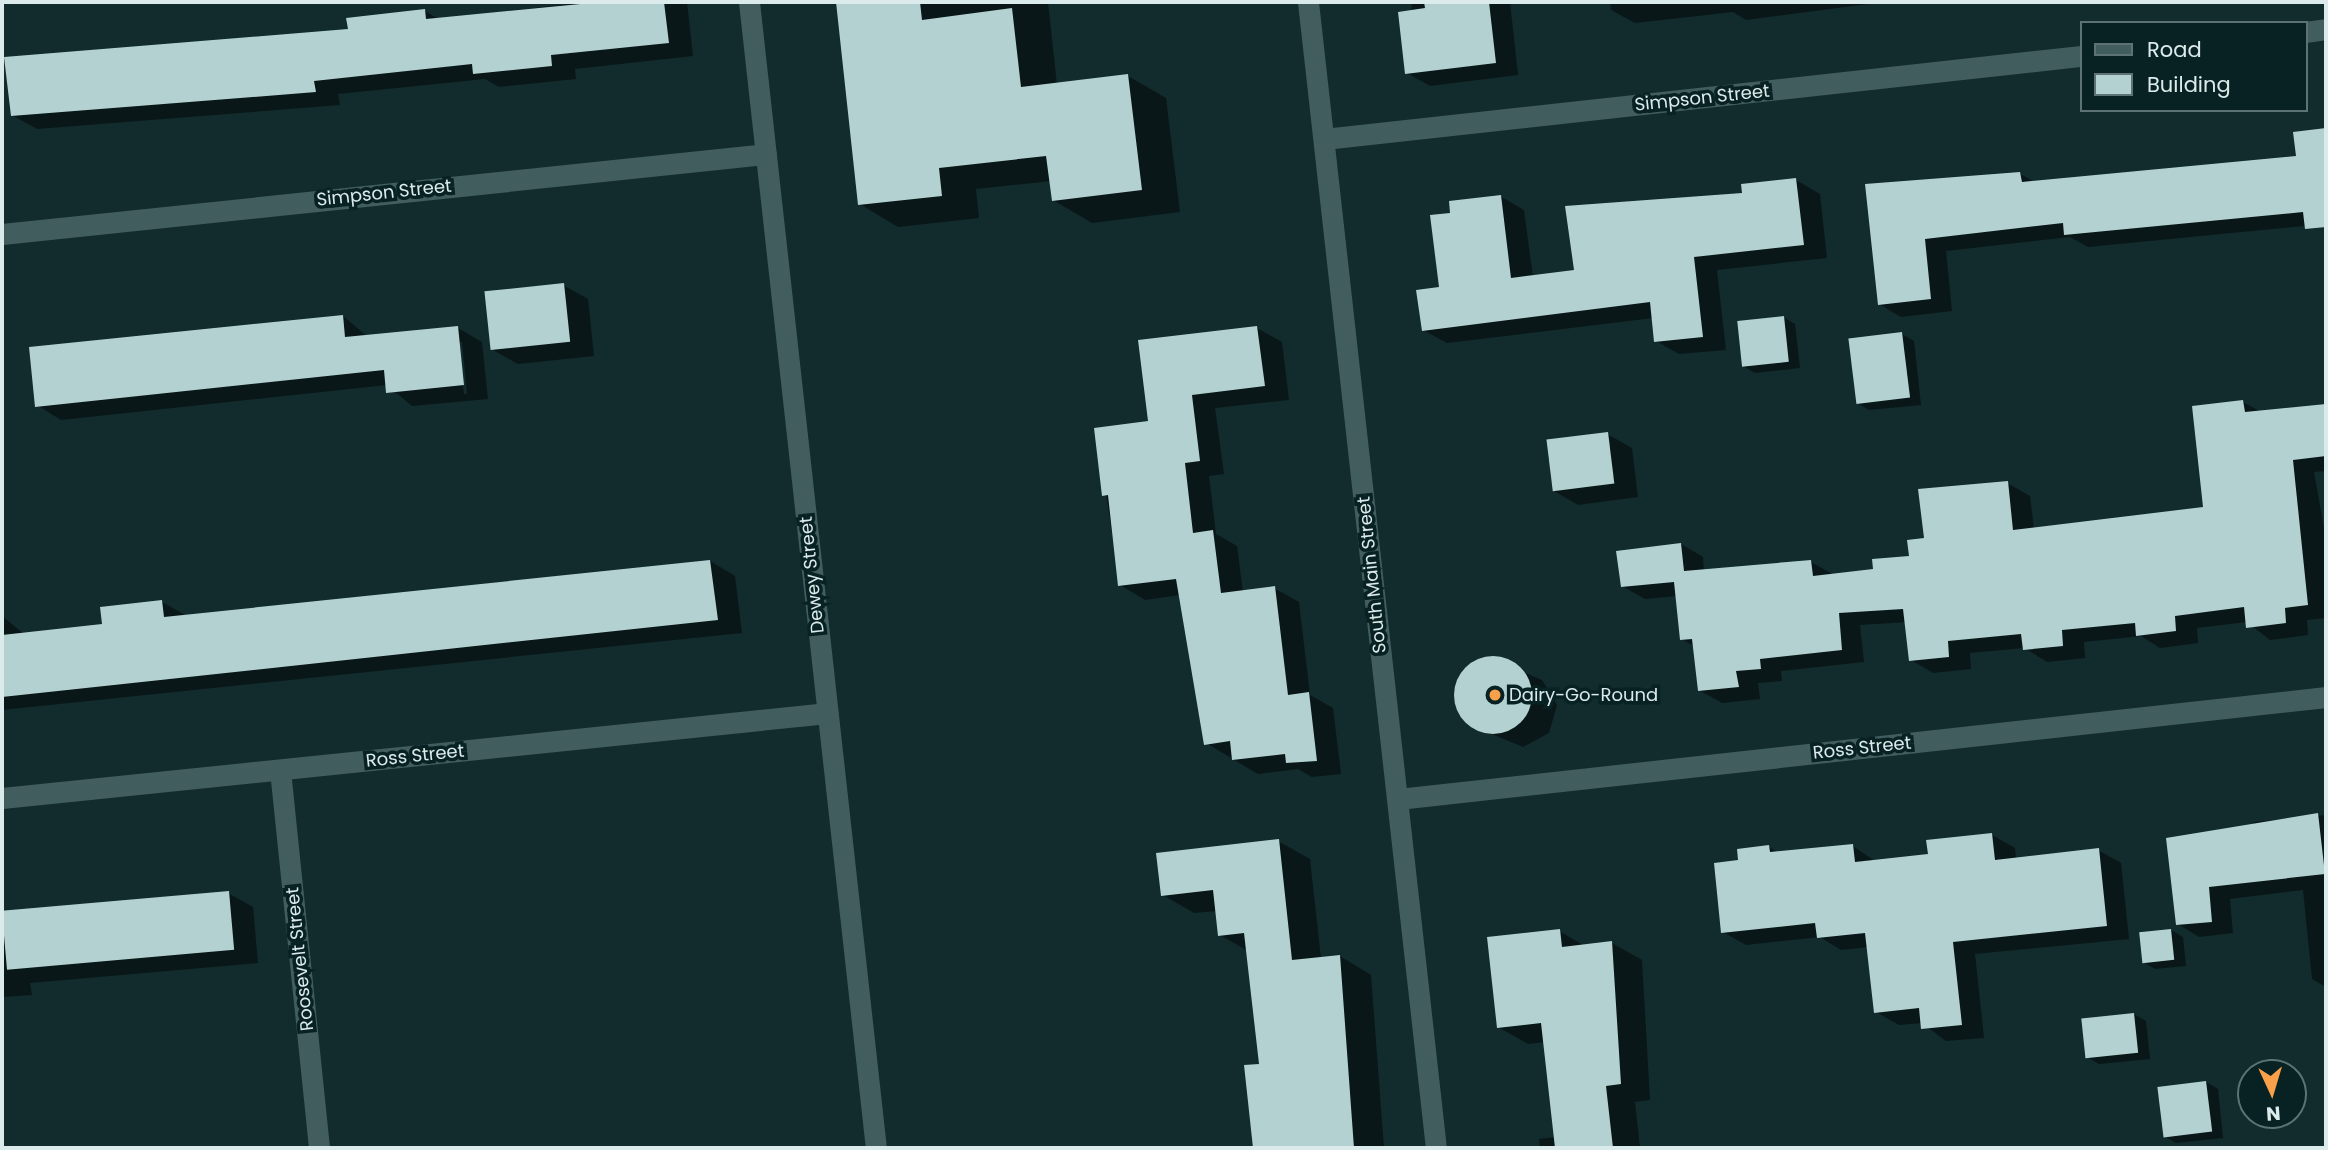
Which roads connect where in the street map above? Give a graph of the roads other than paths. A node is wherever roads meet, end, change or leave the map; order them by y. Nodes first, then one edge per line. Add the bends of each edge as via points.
1 (749, 2) edge
2 (1308, 2) edge
3 (2326, 29) edge
4 (2307, 32) edge
5 (2080, 56) edge
6 (1324, 139) junction
7 (766, 154) junction
8 (2, 234) edge
9 (2326, 697) edge
10 (828, 713) junction
11 (280, 769) junction
12 (2, 798) edge
13 (1398, 799) junction
14 (319, 1148) edge
15 (876, 1148) edge
16 (1436, 1148) edge

1 - 7 street, Dewey Street
2 - 6 street, South Main Street
3 - 4 street
5 - 6 street, Simpson Street
6 - 13 street, South Main Street
7 - 8 street, Simpson Street
7 - 10 street, Dewey Street
9 - 13 street, Ross Street
10 - 11 street, Ross Street
10 - 15 street, Dewey Street
11 - 12 street, Ross Street
11 - 14 street, Roosevelt Street
13 - 16 street, South Main Street

